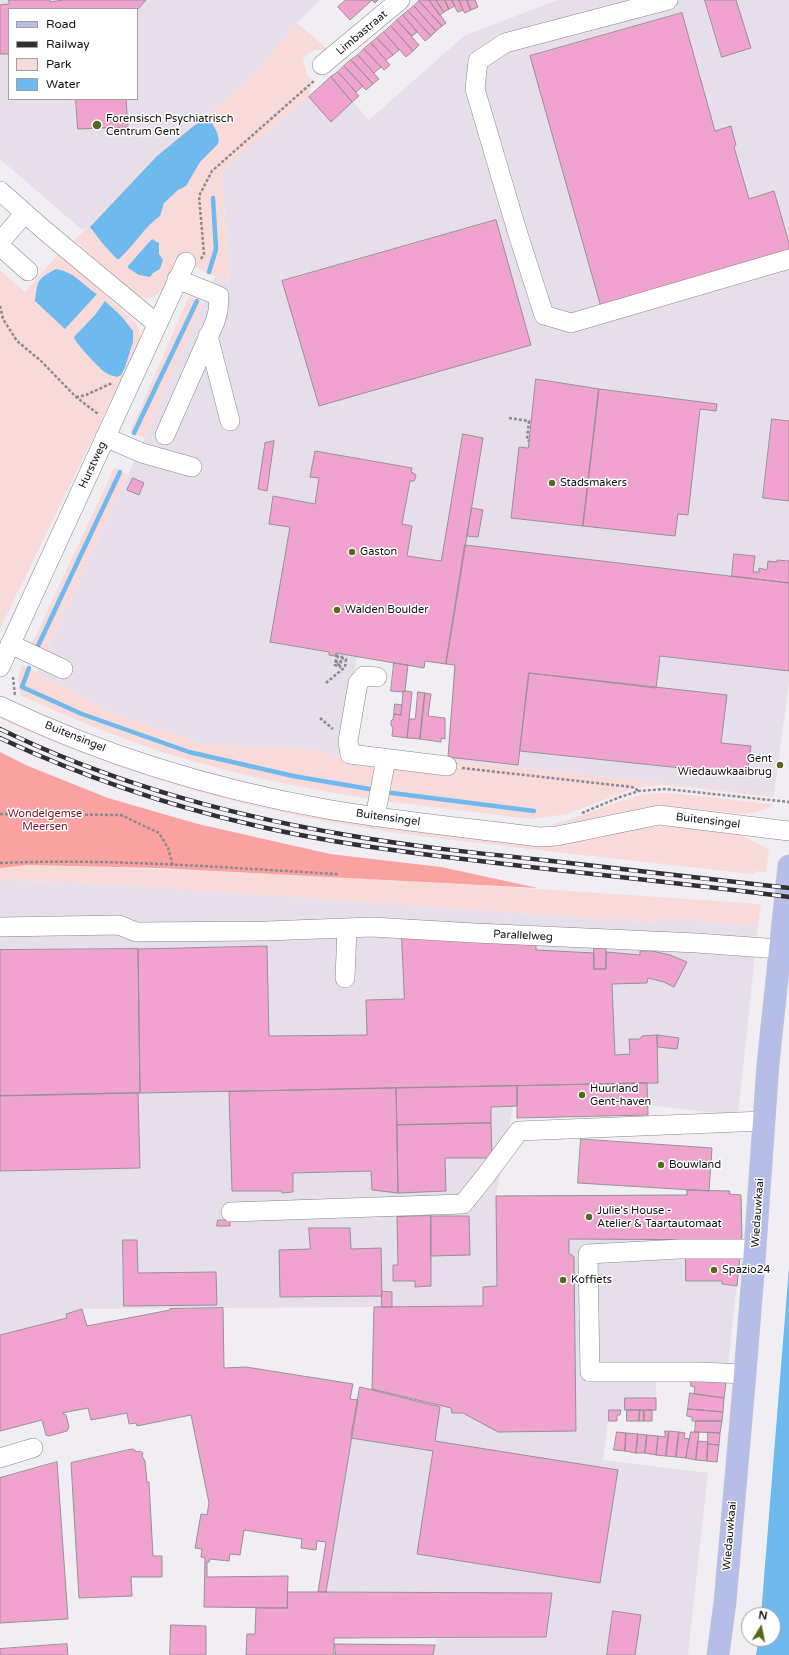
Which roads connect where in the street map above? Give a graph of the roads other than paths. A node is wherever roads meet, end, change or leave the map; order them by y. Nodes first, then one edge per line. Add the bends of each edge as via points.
1 (400, 0) edge
2 (668, 0) edge
3 (322, 65) dead end
4 (0, 191) edge
5 (25, 213) junction
6 (0, 242) edge
7 (0, 246) edge
8 (789, 259) edge
9 (186, 262) dead end
10 (28, 271) dead end
11 (177, 279) junction
12 (157, 324) junction
13 (208, 336) junction
14 (230, 421) dead end
15 (108, 431) junction
16 (165, 435) dead end
17 (192, 467) dead end
18 (10, 644) junction
19 (0, 667) edge
20 (63, 668) dead end
21 (377, 677) dead end
22 (0, 706) edge
23 (386, 759) junction
24 (447, 766) road end
25 (375, 817) junction
26 (789, 831) edge
27 (789, 866) edge
28 (0, 927) edge
29 (347, 929) junction
30 (779, 949) junction
31 (345, 978) dead end
32 (764, 1121) junction
33 (231, 1212) dead end
34 (755, 1249) junction
35 (745, 1374) junction
36 (33, 1448) dead end
37 (0, 1458) edge
38 (718, 1655) edge

1 - 3 street, Limbastraat
2 - 8 street via 505,43 478,61 475,89 544,314 572,322
4 - 5 street
5 - 6 street
5 - 12 street
7 - 10 street
9 - 11 street, Hurstweg
11 - 12 street, Hurstweg
11 - 13 street via 218,296 218,311
12 - 15 street, Hurstweg
13 - 14 street
13 - 16 street
15 - 17 street via 142,453
15 - 18 street, Hurstweg
18 - 19 street, Hurstweg
18 - 20 street
21 - 23 street via 364,676 358,683 348,741 350,754
22 - 25 street, Buitensingel via 96,746 179,774 246,793
23 - 24 street
23 - 25 street
25 - 26 street, Buitensingel via 539,837 557,836 659,815
27 - 30 main road, Wiedauwkaai
28 - 29 street, Parallelweg via 119,925 136,932
29 - 30 street, Parallelweg via 372,927 697,942
29 - 31 street
30 - 32 main road, Wiedauwkaai
32 - 33 street via 519,1131 462,1204
32 - 34 main road, Wiedauwkaai
34 - 35 main road, Wiedauwkaai
34 - 35 street via 680,1249 588,1254 590,1372
35 - 38 main road, Wiedauwkaai
36 - 37 street

